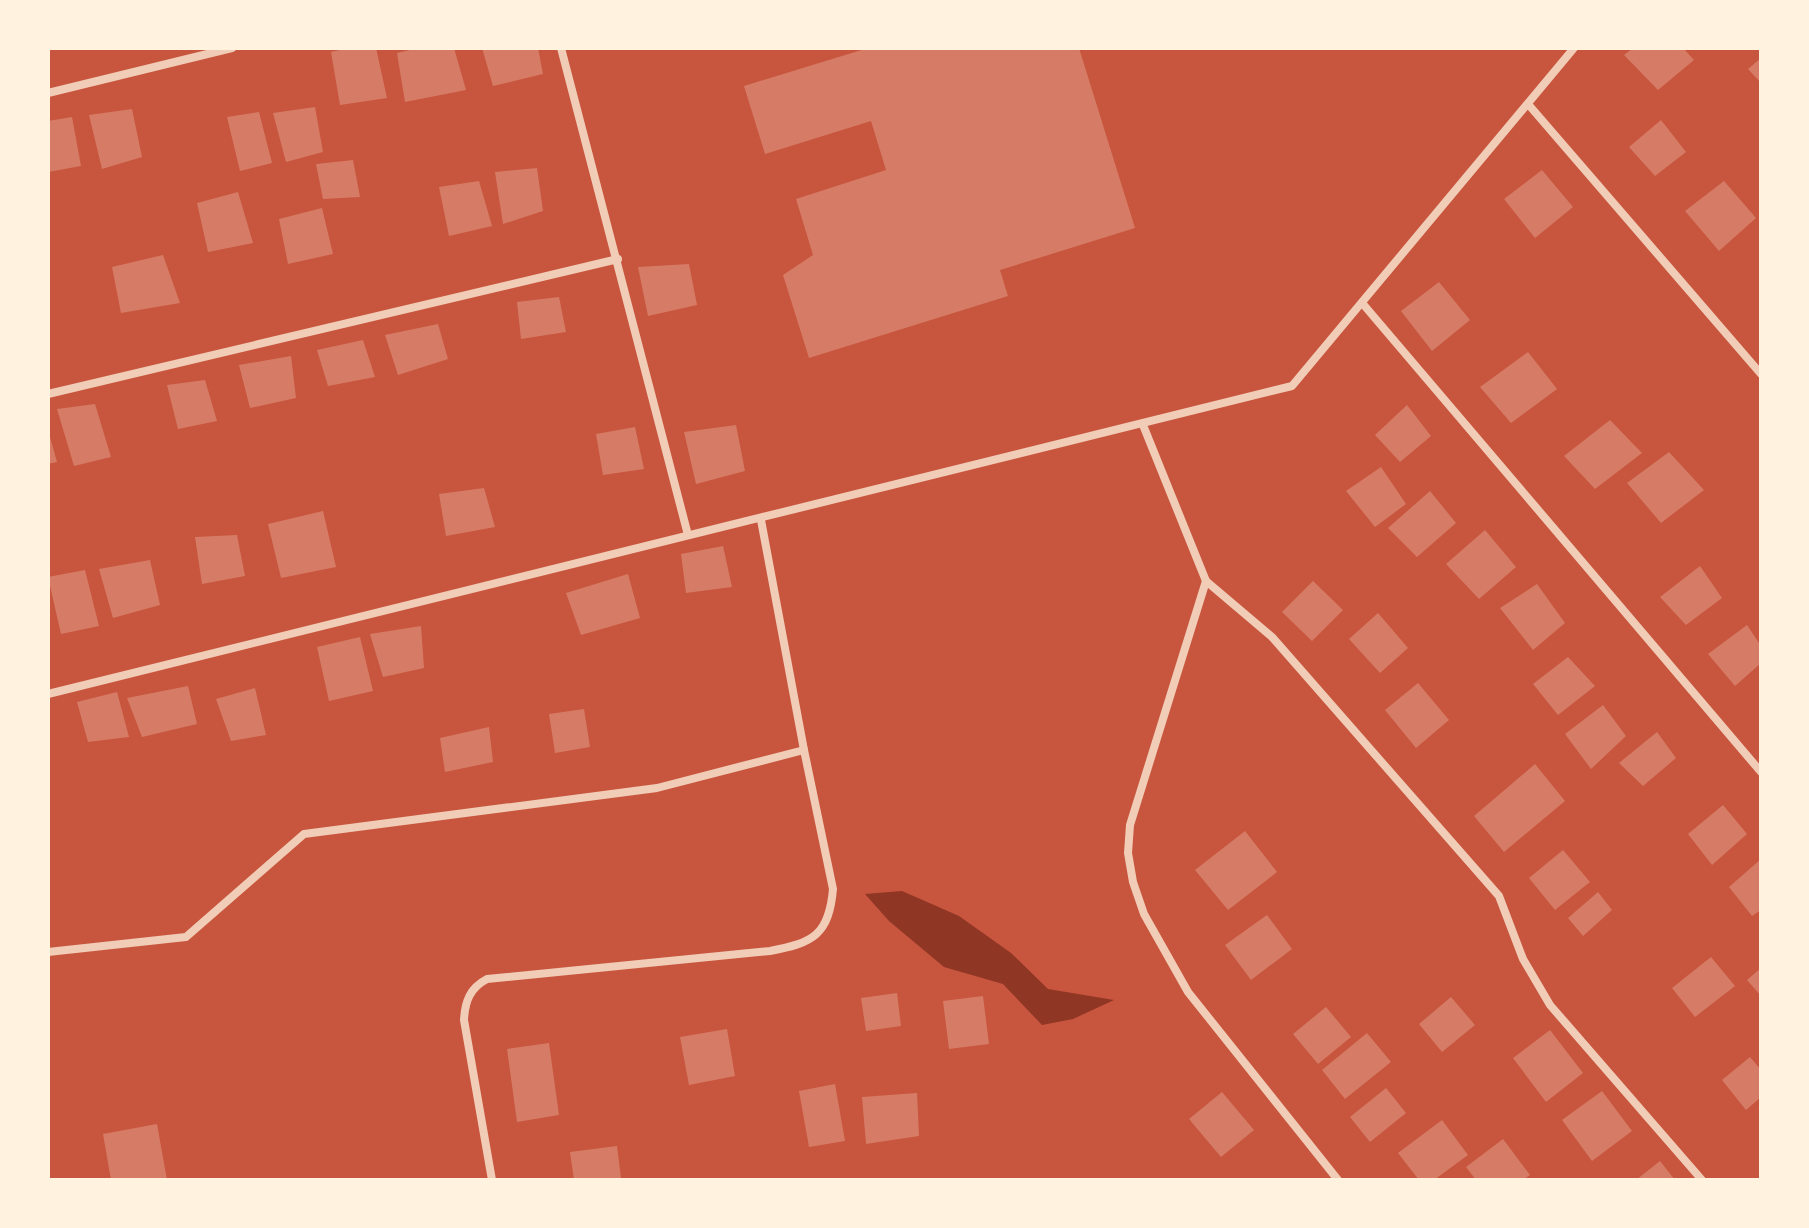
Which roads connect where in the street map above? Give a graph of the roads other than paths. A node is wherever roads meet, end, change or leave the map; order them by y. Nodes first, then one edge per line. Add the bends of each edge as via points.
1 (232, 48) edge
2 (561, 48) edge
3 (1574, 48) edge
4 (48, 93) edge
5 (1528, 104) junction
6 (618, 259) junction
7 (1363, 304) junction
8 (1761, 374) edge
9 (48, 394) edge
10 (1143, 425) junction
11 (761, 520) junction
12 (688, 535) junction
13 (1206, 581) junction
14 (48, 694) edge
15 (804, 750) junction
16 (1761, 772) edge
17 (48, 952) edge
18 (492, 1180) edge
19 (1338, 1180) edge
20 (1702, 1180) edge

1 - 4 street
2 - 6 street
3 - 5 street
5 - 7 street
5 - 8 street
6 - 9 street
6 - 12 street
7 - 10 street via 1292,386
7 - 16 street
10 - 11 street
10 - 13 street
11 - 12 street
11 - 15 street
12 - 14 street
13 - 19 street via 1130,825 1133,882 1144,914 1188,992
13 - 20 street via 1272,637 1499,896 1523,959 1550,1005
15 - 17 street via 657,788 304,834 186,937
15 - 18 street via 833,889 831,911 819,934 800,945 770,951 487,979 476,985 464,1020

